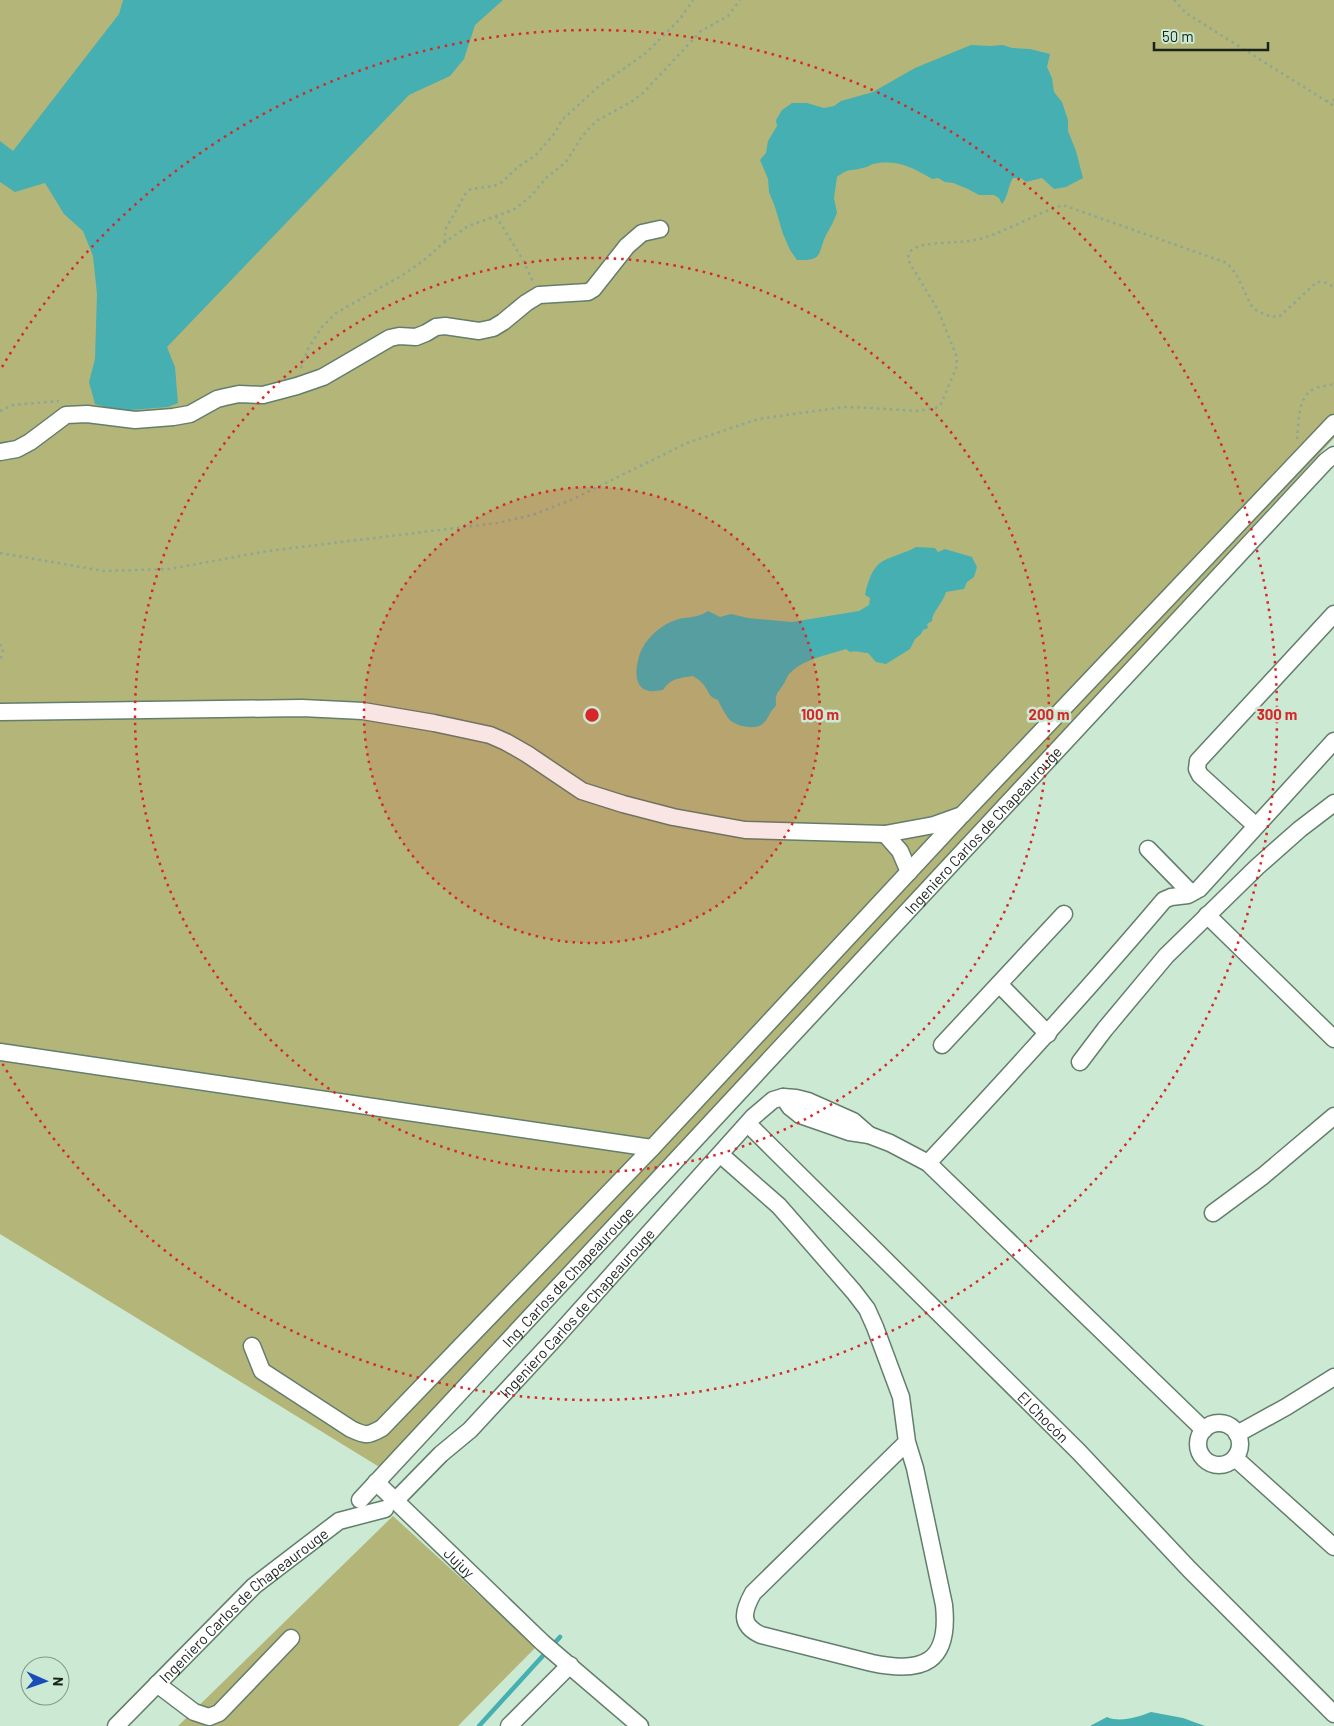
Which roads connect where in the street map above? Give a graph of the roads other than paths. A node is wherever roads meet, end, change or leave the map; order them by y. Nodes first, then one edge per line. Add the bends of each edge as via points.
1 (660, 229) dead end
2 (1334, 422) edge
3 (0, 452) edge
4 (1334, 455) edge
5 (1334, 614) edge
6 (0, 712) edge
7 (1334, 741) edge
8 (1334, 803) edge
9 (962, 815) junction
10 (1256, 826) junction
11 (886, 834) junction
12 (1148, 849) dead end
13 (909, 872) junction
14 (1191, 893) junction
15 (1064, 914) dead end
16 (1207, 915) junction
17 (999, 984) junction
18 (1048, 1034) junction
19 (1334, 1039) edge
20 (942, 1046) dead end
21 (0, 1052) edge
22 (776, 1053) joint
23 (1080, 1062) dead end
24 (1334, 1116) edge
25 (751, 1120) junction
26 (652, 1148) junction
27 (721, 1154) junction
28 (928, 1163) junction
29 (1213, 1213) dead end
30 (252, 1346) dead end
31 (1334, 1377) edge
32 (1204, 1430) junction
33 (1237, 1434) junction
34 (907, 1442) junction
35 (1235, 1458) junction
36 (376, 1482) junction
37 (360, 1500) dead end
38 (395, 1507) junction
39 (1334, 1547) edge
40 (291, 1638) dead end
41 (570, 1665) junction
42 (157, 1684) junction
43 (1334, 1714) edge
44 (116, 1726) edge
45 (509, 1726) edge
46 (640, 1726) edge

1 - 3 street via 642,232 594,289 580,294 539,295 492,328 479,331 445,326 416,337 390,338 323,377 263,395 239,394 217,399 190,414 135,420 87,414 66,415 30,442 17,449
2 - 9 street
4 - 22 street, Ingeniero Carlos de Chapeaurouge
5 - 10 street via 1198,761 1200,775
6 - 11 street via 302,708 363,711 490,735 527,754 582,791 673,817 745,830
7 - 10 street
8 - 16 street via 1300,829
9 - 11 street via 934,825
9 - 13 street
10 - 14 street via 1199,889
11 - 13 street via 900,851
12 - 14 street
13 - 26 street
14 - 18 street via 1164,900
15 - 17 street
16 - 19 street
16 - 23 street via 1166,956
17 - 18 street
17 - 20 street
18 - 28 street
21 - 26 street
22 - 36 street, Ing. Carlos de Chapeaurouge
24 - 29 street
25 - 27 street, Ingeniero Carlos de Chapeaurouge
25 - 28 street, Ingeniero Carlos de Chapeaurouge via 773,1100 796,1098 853,1121 869,1134
25 - 43 street, El Chocón
26 - 30 street via 382,1428 370,1434 351,1429 262,1370
27 - 34 street via 780,1206 867,1309 901,1397
27 - 38 street, Ingeniero Carlos de Chapeaurouge via 470,1430 441,1454
28 - 32 street
31 - 33 street
32 - 33 street via 1219,1423 1232,1428
32 - 35 street via 1199,1439 1204,1458 1222,1465
33 - 35 street via 1240,1446
34 - 34 street via 944,1605 946,1622 939,1650 920,1665 909,1668 888,1666 761,1635 748,1626 744,1618 746,1605 753,1593
35 - 39 street
36 - 37 street, Ing. Carlos de Chapeaurouge
36 - 38 street, Jujuy
38 - 41 street, Jujuy
38 - 42 street, Ingeniero Carlos de Chapeaurouge via 338,1521 254,1586
40 - 42 street via 219,1713 209,1717 194,1712
41 - 45 street
41 - 46 street
42 - 44 street, Ingeniero Carlos de Chapeaurouge

